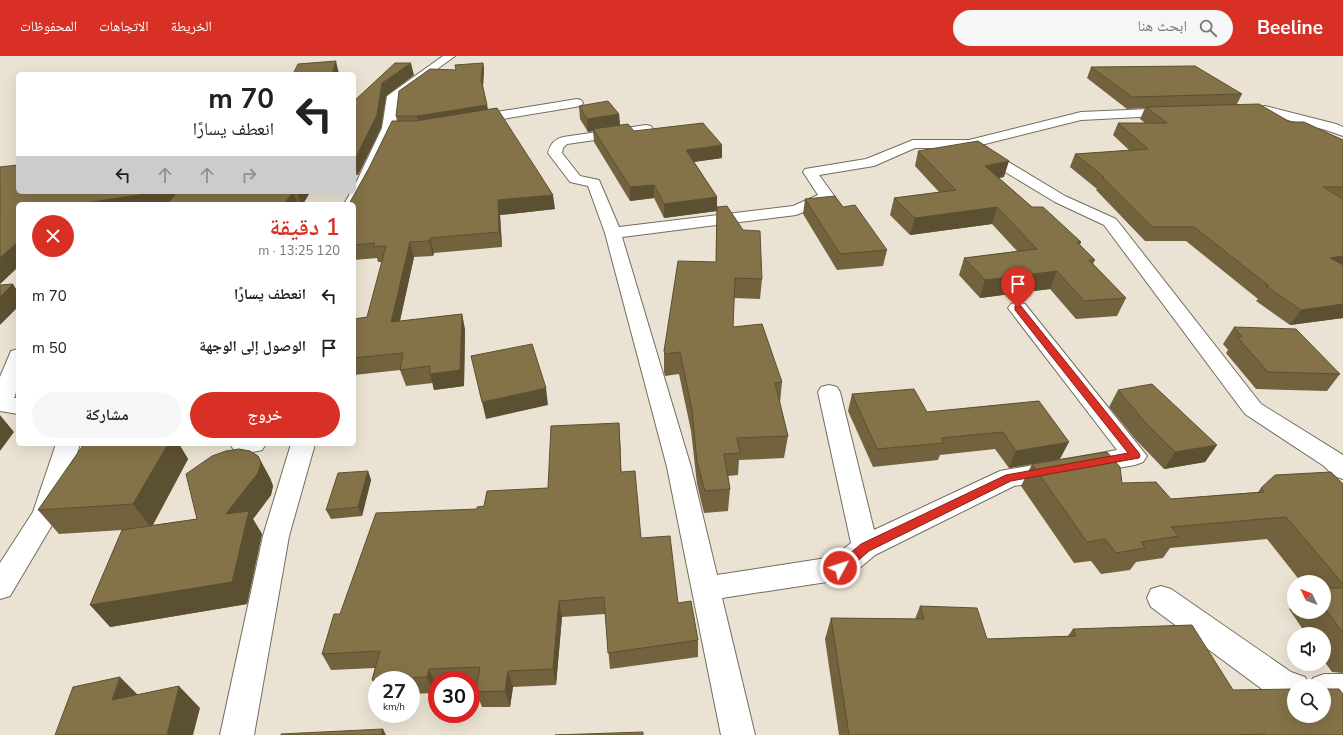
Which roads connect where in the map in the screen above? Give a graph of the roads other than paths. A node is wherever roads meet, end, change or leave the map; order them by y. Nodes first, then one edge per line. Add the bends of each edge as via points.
1 (450, 56) edge
2 (577, 103) dead end
3 (1234, 111) edge
4 (1186, 112) edge
5 (456, 122) edge
6 (389, 128) junction
7 (404, 128) edge
8 (646, 129) edge
9 (1343, 132) edge
10 (969, 144) junction
11 (353, 202) edge
12 (613, 233) junction
13 (1018, 308) dead end
14 (16, 362) edge
15 (829, 392) dead end
16 (16, 406) edge
17 (67, 446) edge
18 (302, 446) edge
19 (1343, 470) edge
20 (865, 547) junction
21 (0, 587) edge
22 (705, 589) junction
23 (1161, 598) dead end
24 (1287, 687) edge
25 (1331, 689) edge
26 (1343, 689) edge
27 (237, 735) edge
28 (738, 735) edge

1 - 6 street via 393,96
2 - 5 street
3 - 9 street via 1265,110
4 - 10 street via 1081,116
6 - 7 street
6 - 11 street
8 - 12 street via 564,141 556,147 555,153 575,179 594,182
10 - 12 street via 913,144 869,164 810,172 827,197 796,210
10 - 19 street via 1060,199 1110,222 1253,409 1333,460
12 - 22 street via 679,467
13 - 20 street via 1135,456 1009,478
14 - 16 street via 1,404
15 - 20 street
17 - 21 street via 44,515
18 - 27 street via 276,536
20 - 22 street via 840,568
22 - 28 street
23 - 24 street
25 - 26 street

